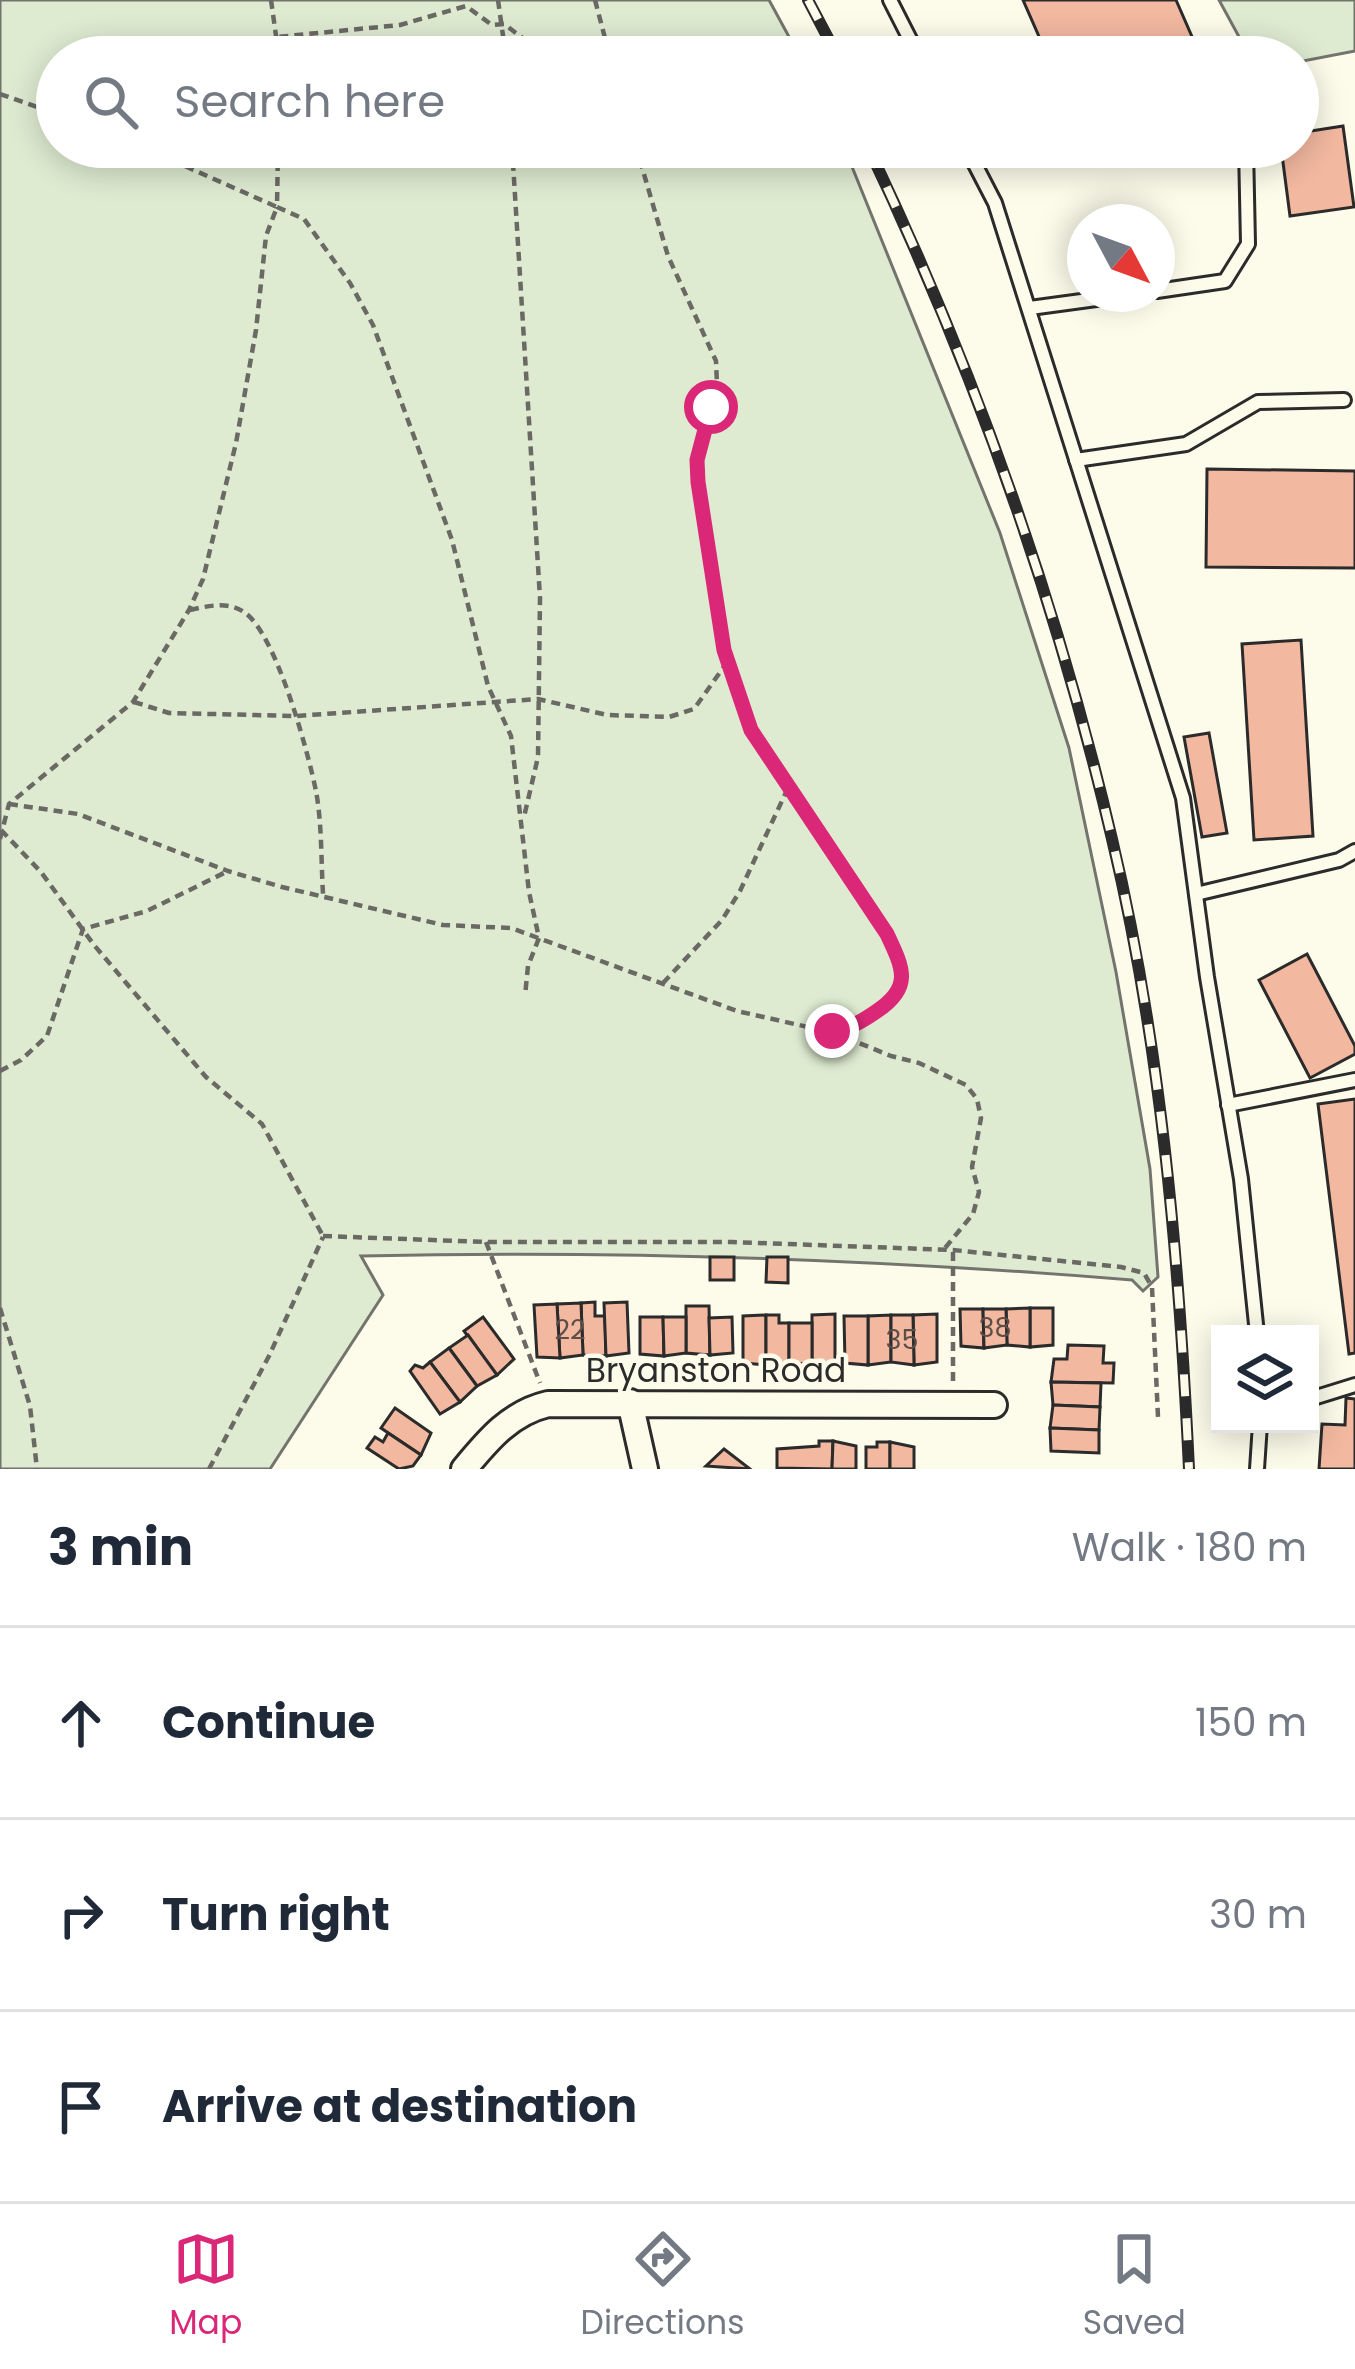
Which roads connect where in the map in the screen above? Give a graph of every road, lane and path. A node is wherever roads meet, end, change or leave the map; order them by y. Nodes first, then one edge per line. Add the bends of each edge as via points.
1 (271, 0) edge
2 (498, 0) edge
3 (595, 0) edge
4 (890, 0) edge
5 (504, 24) junction
6 (278, 36) edge
7 (289, 36) edge
8 (505, 36) edge
9 (520, 36) edge
10 (604, 36) edge
11 (908, 36) edge
12 (0, 94) edge
13 (36, 107) edge
14 (193, 168) edge
15 (278, 168) edge
16 (513, 168) edge
17 (642, 168) edge
18 (977, 168) edge
19 (1247, 168) edge
20 (277, 207) junction
21 (1175, 288) edge
22 (1067, 303) edge
23 (1030, 308) junction
24 (1344, 400) dead end
25 (1076, 460) junction
26 (189, 610) junction
27 (728, 662) junction
28 (538, 699) junction
29 (494, 700) junction
30 (133, 702) junction
31 (296, 716) junction
32 (788, 788) junction
33 (9, 804) junction
34 (523, 822) junction
35 (1, 830) edge
36 (0, 839) edge
37 (1355, 851) edge
38 (228, 872) junction
39 (323, 894) junction
40 (1196, 894) junction
41 (83, 929) junction
42 (539, 938) junction
43 (662, 983) junction
44 (525, 996) dead end
45 (832, 1031) junction
46 (0, 1071) edge
47 (1355, 1080) edge
48 (1228, 1105) junction
49 (323, 1236) junction
50 (486, 1243) junction
51 (944, 1250) junction
52 (953, 1250) junction
53 (0, 1308) edge
54 (1256, 1325) edge
55 (1355, 1385) edge
56 (1319, 1396) edge
57 (630, 1402) junction
58 (548, 1404) junction
59 (953, 1404) junction
60 (994, 1405) dead end
61 (1158, 1417) dead end
62 (1259, 1433) edge
63 (37, 1469) edge
64 (209, 1469) edge
65 (464, 1469) edge
66 (645, 1469) edge
67 (1257, 1469) edge

1 - 6 path
2 - 5 path
3 - 10 path
4 - 11 lane
5 - 7 path via 492,25 466,6 400,26
5 - 8 path
5 - 9 path
12 - 13 path
14 - 20 path
15 - 20 path
16 - 28 path via 540,598
17 - 27 path via 668,256 716,362 697,460
18 - 23 lane
19 - 21 lane via 1249,244 1225,281
20 - 26 path via 236,442
20 - 29 path via 304,219 373,326 452,540
22 - 23 lane
23 - 25 lane
24 - 25 lane via 1258,402 1186,444
25 - 40 lane via 1183,798
26 - 30 path
26 - 31 path via 218,604 243,611 262,631
27 - 28 path via 694,709 669,717 607,716
27 - 32 path via 751,730
28 - 29 path
28 - 34 path via 538,757
29 - 31 path
29 - 34 path via 511,736
30 - 31 path via 169,713
30 - 33 path
31 - 39 path via 316,794
32 - 43 path via 731,906
32 - 45 path via 901,963 895,999 854,1028
33 - 35 path
33 - 38 path via 78,814
34 - 42 path
35 - 36 path
35 - 41 path
37 - 40 lane
38 - 39 path
38 - 41 path via 147,911
39 - 42 path via 442,925 511,928
40 - 48 lane
41 - 46 path via 47,1036
41 - 49 path via 206,1077 262,1124
42 - 43 path
42 - 44 path
43 - 45 path via 737,1011
45 - 51 path via 966,1085 977,1099 972,1167 979,1192 973,1214
47 - 48 lane
48 - 54 lane
49 - 50 path
49 - 64 path
50 - 51 path
50 - 58 path
51 - 52 path
52 - 59 path
52 - 61 path via 1144,1273 1152,1288
53 - 63 path via 30,1406
55 - 56 lane
57 - 58 street, Bryanston Road
57 - 59 street, Bryanston Road
57 - 66 street
58 - 65 street, Bryanston Road via 496,1431
59 - 60 street, Bryanston Road
62 - 67 lane

